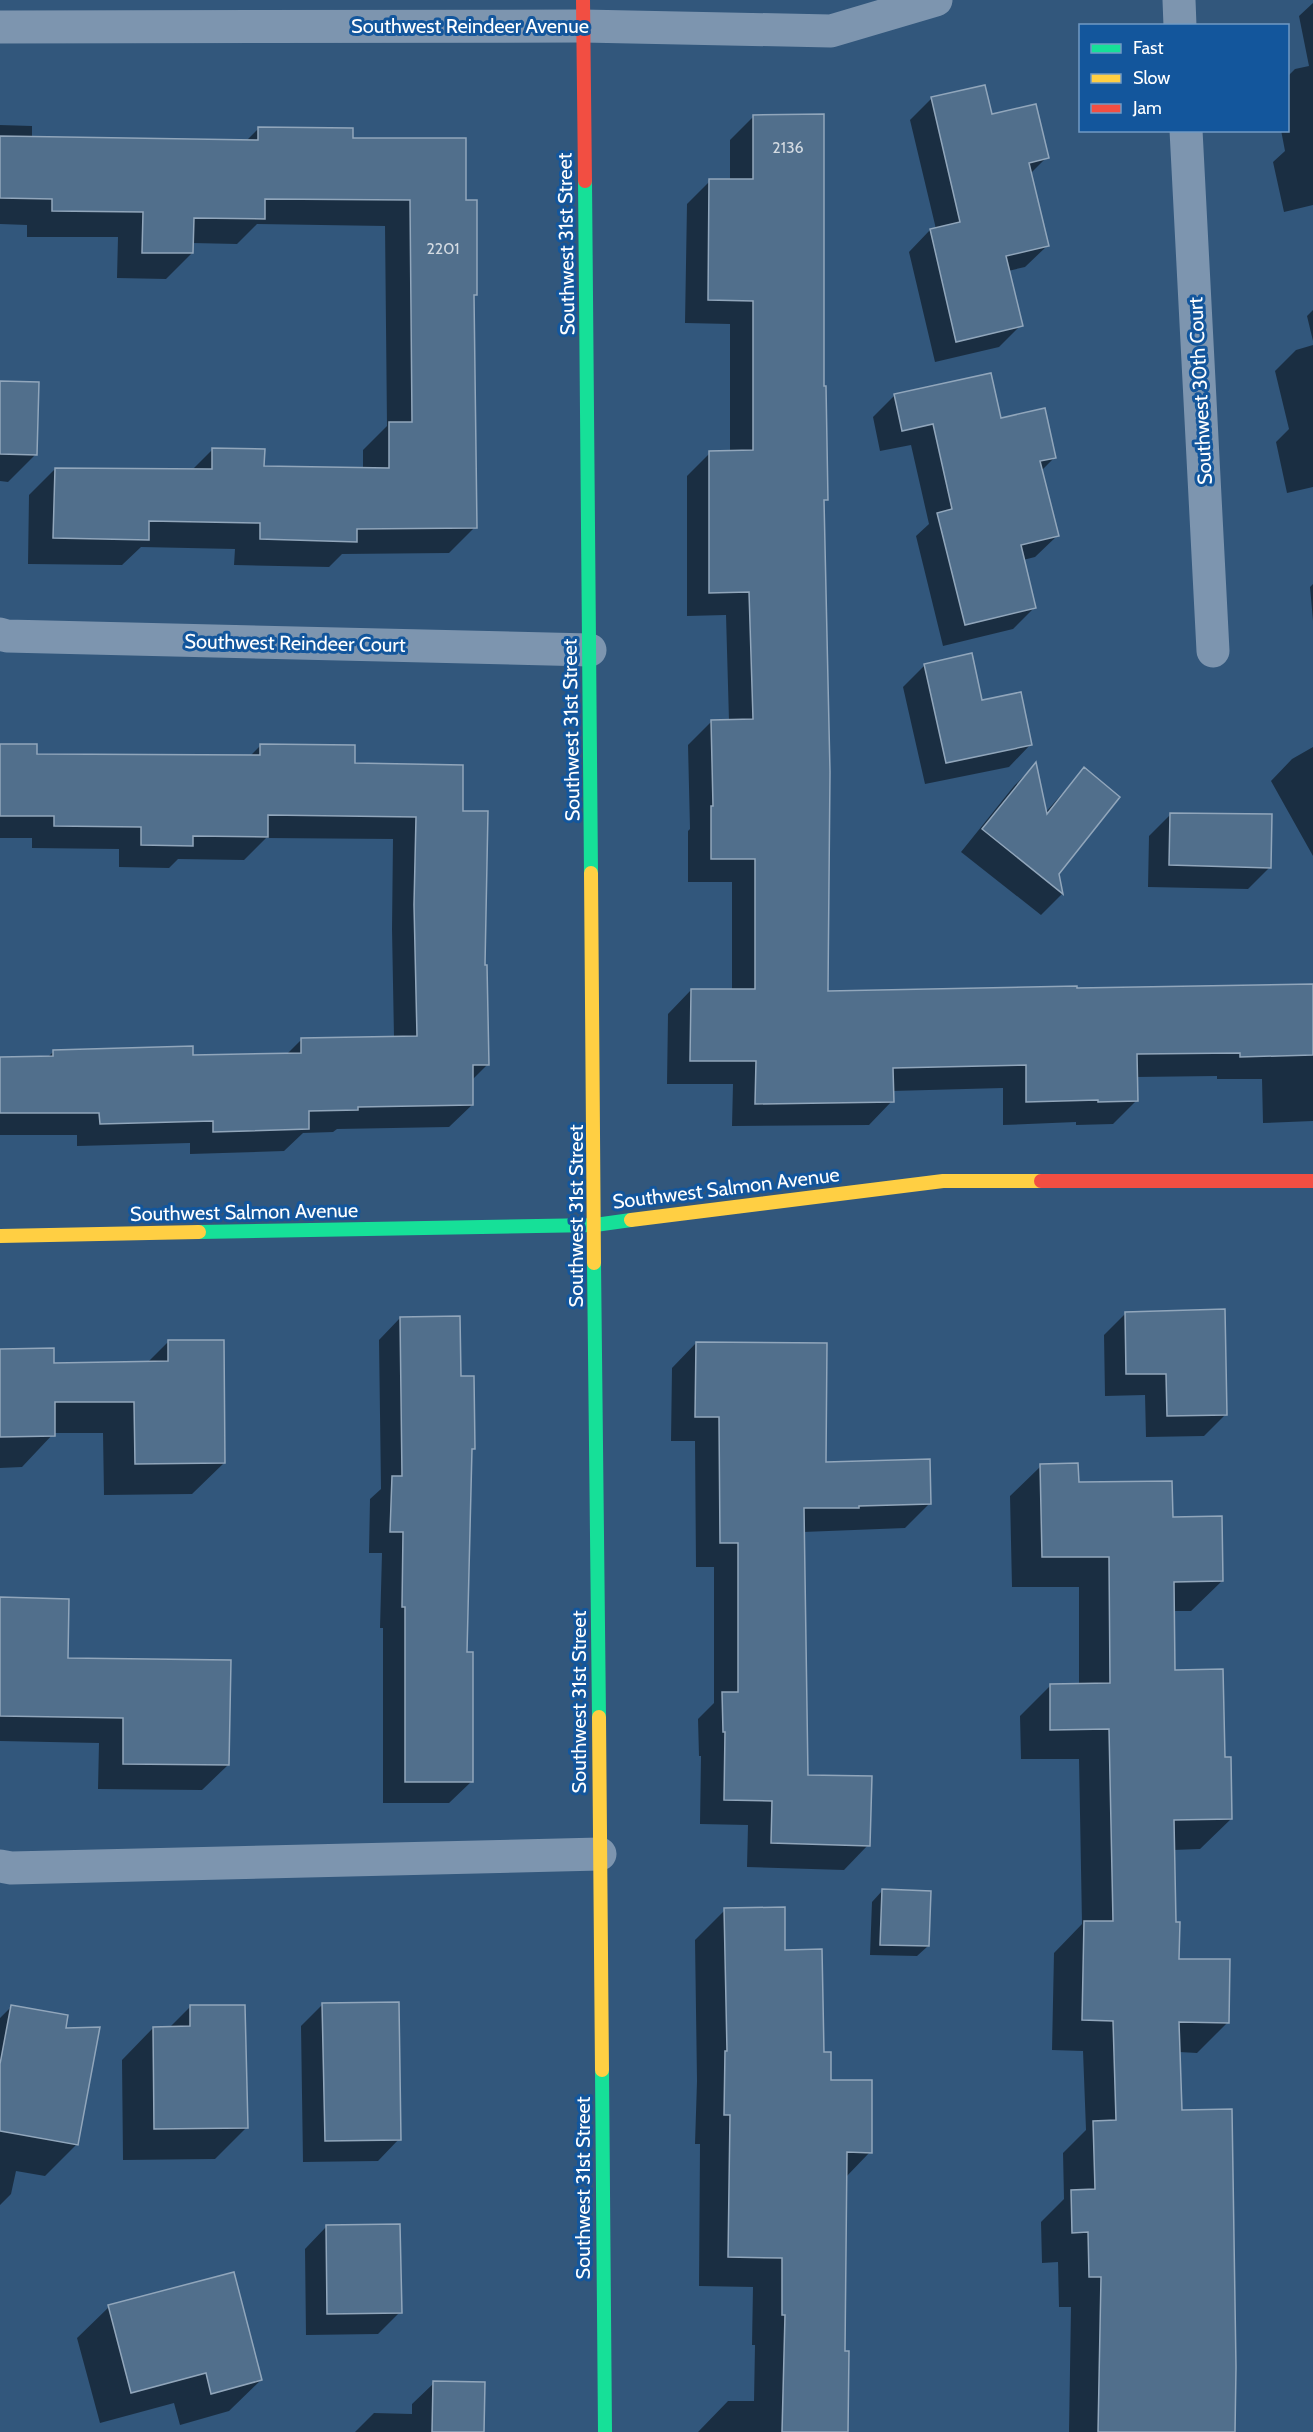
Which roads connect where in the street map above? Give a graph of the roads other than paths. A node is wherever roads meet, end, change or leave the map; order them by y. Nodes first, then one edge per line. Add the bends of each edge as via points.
1 (936, 0) edge
2 (1179, 0) edge
3 (583, 13) edge
4 (1180, 24) edge
5 (0, 27) edge
6 (1186, 132) edge
7 (0, 634) edge
8 (590, 650) junction
9 (1213, 651) dead end
10 (1313, 1181) edge
11 (1313, 1189) edge
12 (595, 1225) junction
13 (0, 1236) edge
14 (600, 1854) junction
15 (0, 1866) edge
16 (605, 2432) edge

1 - 3 street, Southwest Reindeer Avenue via 831,31
2 - 4 street
3 - 5 street, Southwest Reindeer Avenue
3 - 8 street, Southwest 31st Street
6 - 9 street, Southwest 30th Court
7 - 8 street, Southwest Reindeer Court
8 - 12 street, Southwest 31st Street
10 - 11 street
10 - 12 street, Southwest Salmon Avenue via 943,1181
12 - 13 street, Southwest Salmon Avenue
12 - 14 street, Southwest 31st Street
14 - 15 street
14 - 16 street, Southwest 31st Street

